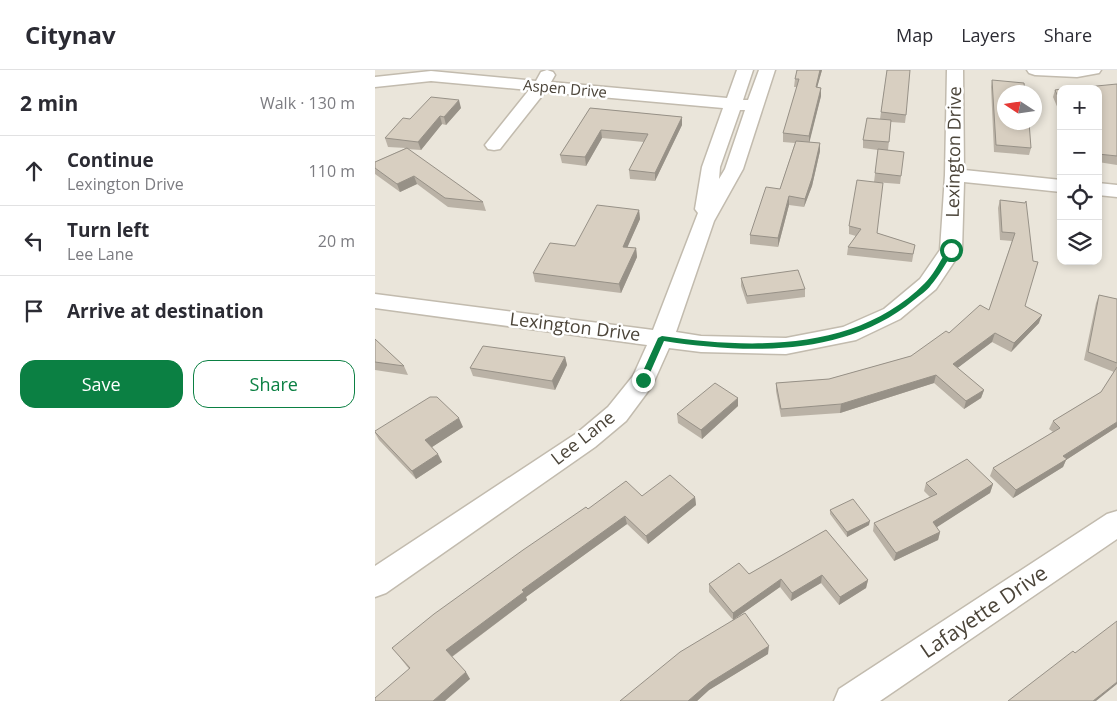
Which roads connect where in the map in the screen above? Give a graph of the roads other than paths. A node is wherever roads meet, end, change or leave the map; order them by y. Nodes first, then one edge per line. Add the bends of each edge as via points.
1 (549, 70) edge
2 (745, 70) edge
3 (767, 70) edge
4 (955, 70) edge
5 (1035, 70) edge
6 (1093, 70) edge
7 (375, 82) edge
8 (541, 86) junction
9 (733, 104) junction
10 (755, 106) junction
11 (494, 145) dead end
12 (955, 176) junction
13 (1057, 186) edge
14 (1102, 189) edge
15 (1117, 191) edge
16 (703, 221) junction
17 (375, 301) edge
18 (662, 338) junction
19 (1117, 523) edge
20 (375, 583) edge
21 (851, 701) edge

1 - 8 street
2 - 9 street, Lee Lane
3 - 10 street, Lee Lane
4 - 12 street, Lexington Drive
5 - 6 street
7 - 8 street, Aspen Drive via 431,76
8 - 9 street, Aspen Drive
8 - 11 street
9 - 10 street, Aspen Drive
9 - 16 street, Lee Lane via 711,167
10 - 16 street, Lee Lane via 734,169
12 - 13 street
12 - 18 street, Lexington Drive via 951,250 928,284 892,314 847,334 786,346 701,344
14 - 15 street
16 - 18 street, Lee Lane
17 - 18 street, Lexington Drive
18 - 20 street, Lee Lane via 643,380 603,427
19 - 21 street, Lafayette Drive

